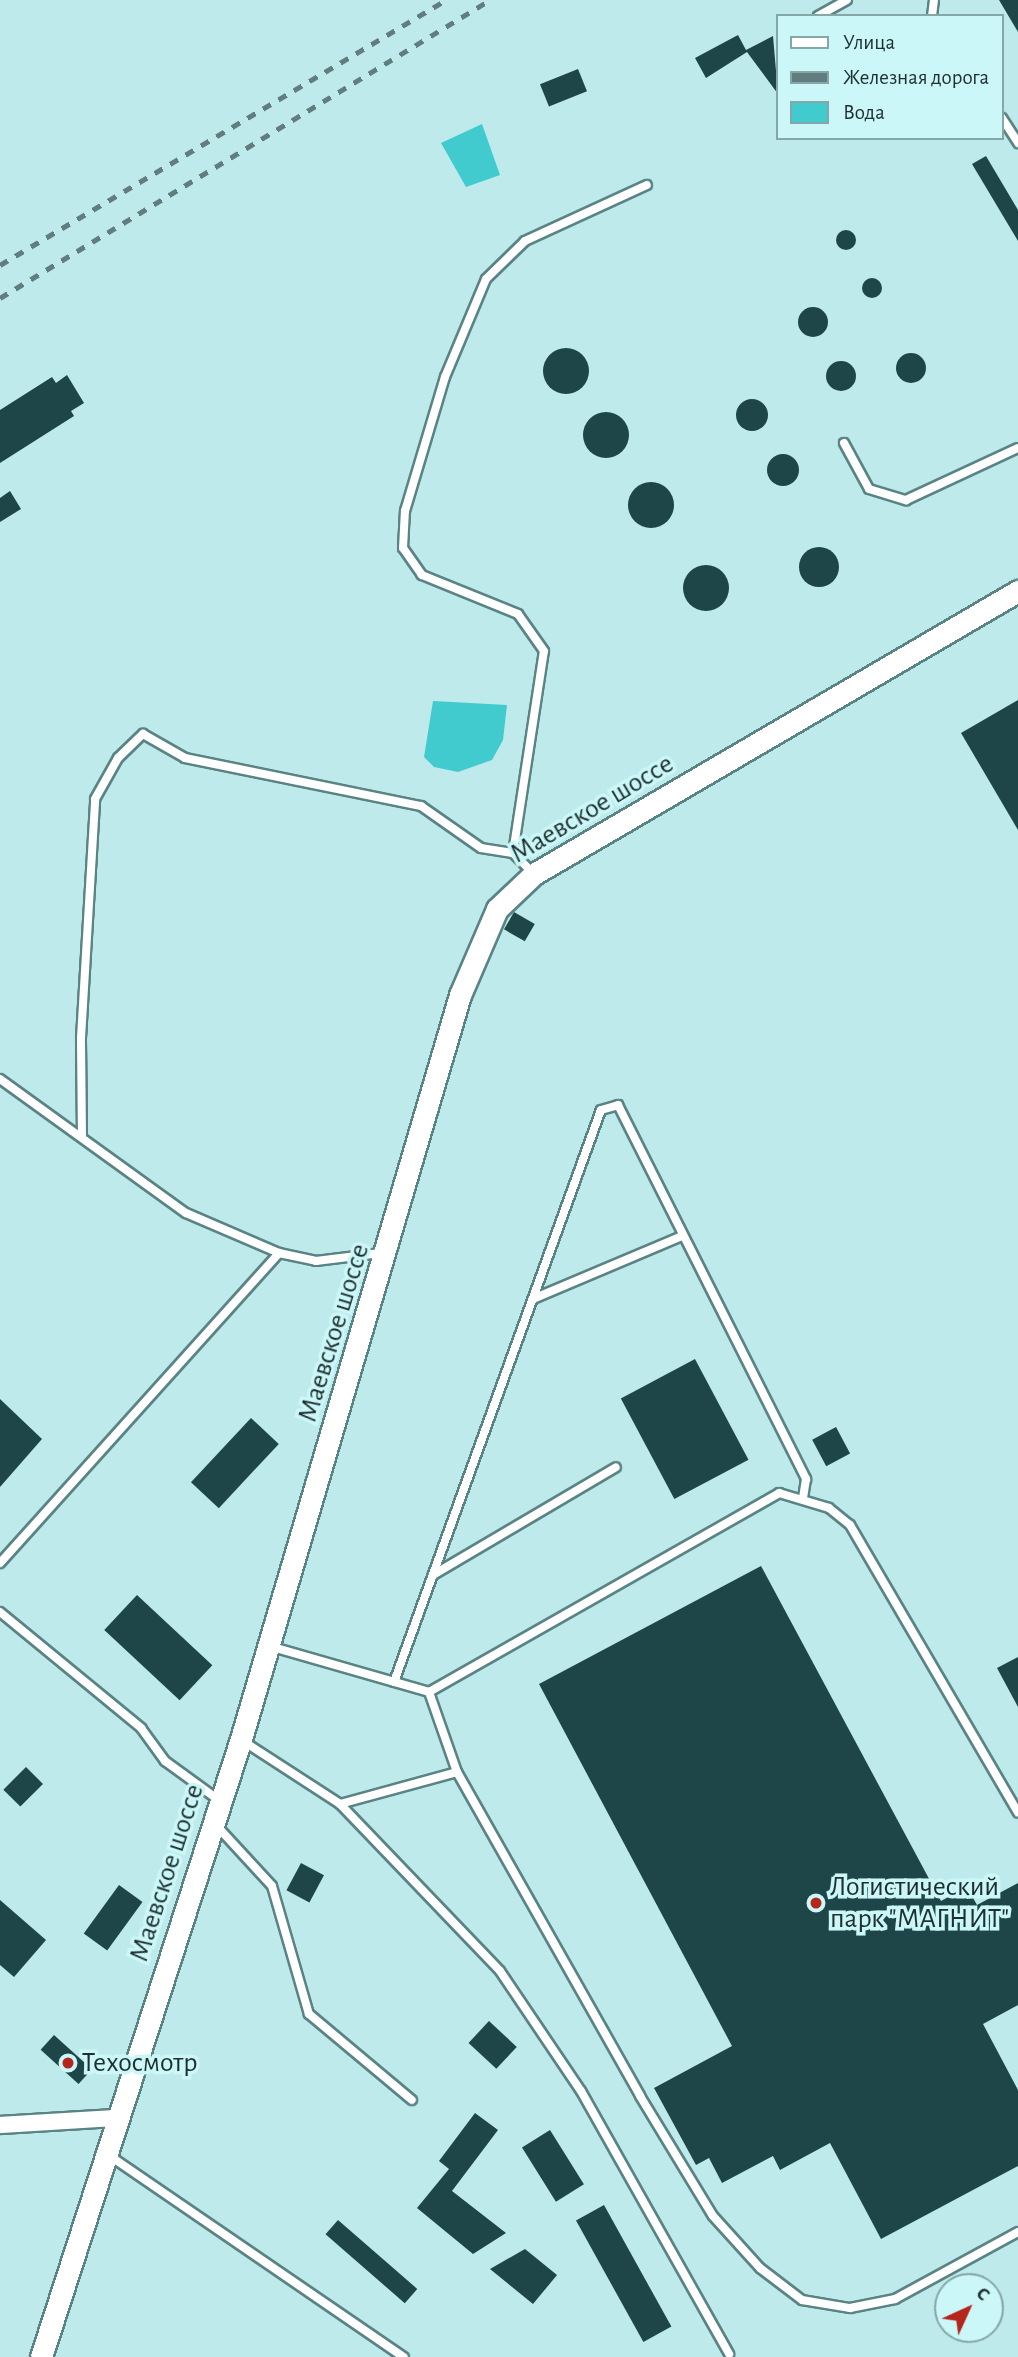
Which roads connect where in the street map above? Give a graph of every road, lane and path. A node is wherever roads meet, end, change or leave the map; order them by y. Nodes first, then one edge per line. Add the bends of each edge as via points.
1 (847, 0) edge
2 (934, 0) edge
3 (822, 14) edge
4 (934, 14) edge
5 (1004, 121) edge
6 (1018, 143) edge
7 (647, 185) dead end
8 (844, 443) dead end
9 (1018, 449) edge
10 (1018, 591) edge
11 (513, 853) junction
12 (534, 874) junction
13 (0, 1079) edge
14 (82, 1137) junction
15 (682, 1236) junction
16 (388, 1252) junction
17 (279, 1253) junction
18 (533, 1299) junction
19 (616, 1467) dead end
20 (803, 1498) junction
21 (0, 1563) edge
22 (433, 1576) junction
23 (0, 1612) edge
24 (269, 1646) junction
25 (394, 1682) junction
26 (429, 1692) junction
27 (241, 1739) junction
28 (457, 1772) junction
29 (220, 1801) junction
30 (340, 1804) junction
31 (1018, 1812) edge
32 (213, 1822) junction
33 (412, 2100) dead end
34 (115, 2118) junction
35 (0, 2125) edge
36 (104, 2152) junction
37 (1018, 2232) edge
38 (729, 2354) dead end
39 (41, 2357) edge
40 (404, 2357) edge

1 - 3 lane
2 - 4 lane
5 - 6 lane
7 - 11 lane via 525,241 486,279 444,377 405,511 402,548 422,575 517,614 544,651
8 - 9 lane via 869,489 906,500
10 - 12 street, Маевское шоссе
11 - 12 lane
11 - 14 lane via 481,848 421,806 185,758 143,734 118,758 95,799 81,1038
12 - 16 street, Маевское шоссе via 497,909 479,942
13 - 14 lane
14 - 17 lane via 186,1213
15 - 18 lane
15 - 18 lane via 618,1105 601,1110
15 - 20 lane via 806,1479
16 - 17 lane via 316,1261
16 - 24 street, Маевское шоссе
17 - 21 lane
18 - 22 lane
19 - 22 lane
20 - 26 lane via 779,1493
20 - 31 lane via 850,1525
22 - 25 lane
23 - 29 lane via 141,1728 165,1761
24 - 25 lane
24 - 27 street, Маевское шоссе
25 - 26 lane
26 - 28 lane
27 - 29 street, Маевское шоссе
27 - 30 lane
28 - 30 lane
28 - 37 lane via 713,2216 760,2269 802,2300 850,2308 895,2299
29 - 32 street, Маевское шоссе
30 - 38 lane via 500,1971 581,2091
32 - 33 lane via 272,1886 309,2014
32 - 34 street, Маевское шоссе
34 - 35 street
34 - 36 street, Маевское шоссе
36 - 39 street, Маевское шоссе
36 - 40 lane

